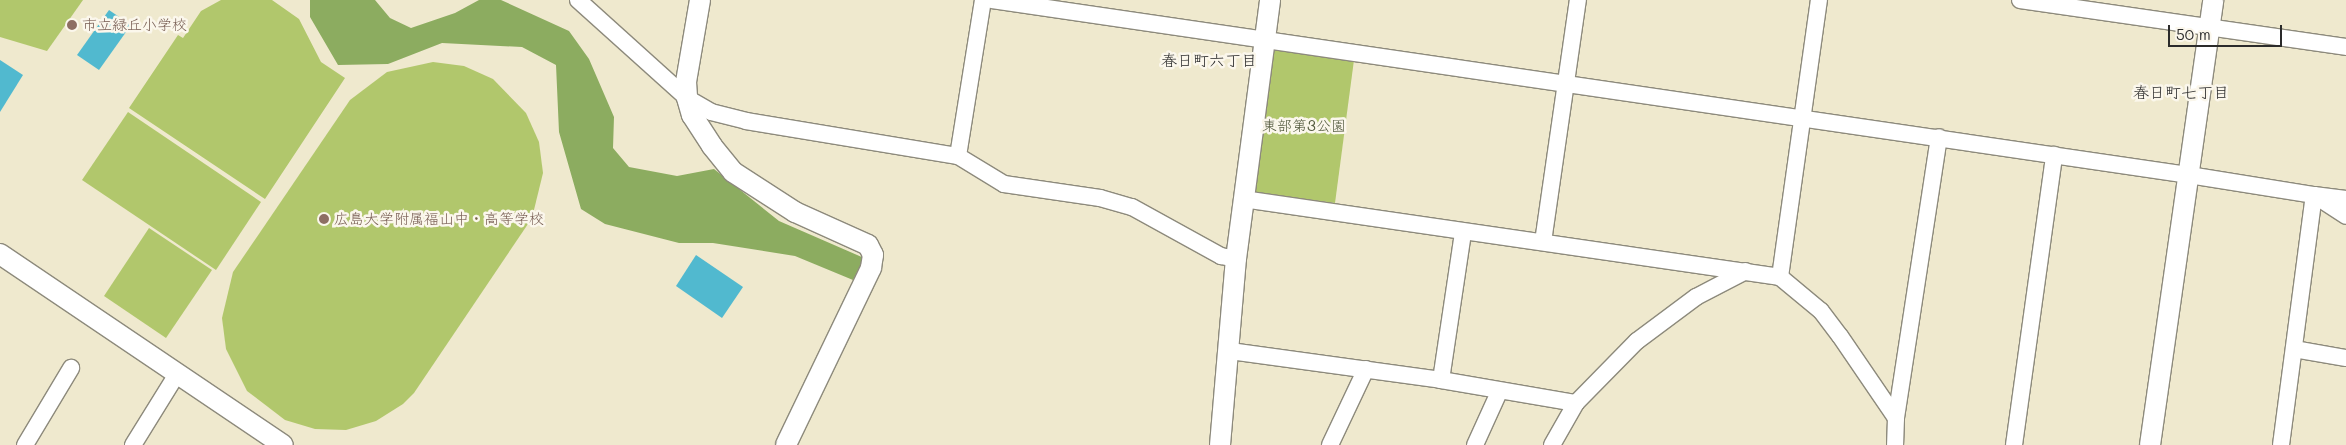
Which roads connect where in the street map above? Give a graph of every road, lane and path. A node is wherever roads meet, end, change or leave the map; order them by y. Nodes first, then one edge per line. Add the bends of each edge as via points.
1 (578, 0) edge
2 (700, 0) edge
3 (983, 0) edge
4 (992, 0) edge
5 (1270, 0) edge
6 (1578, 0) edge
7 (1819, 0) edge
8 (2020, 0) edge
9 (2213, 0) edge
10 (2209, 28) junction
11 (1265, 40) junction
12 (2346, 48) edge
13 (1566, 84) junction
14 (687, 98) junction
15 (1802, 117) junction
16 (1939, 138) junction
17 (2054, 155) junction
18 (958, 156) junction
19 (2189, 175) junction
20 (2314, 194) junction
21 (1243, 199) junction
22 (2346, 199) edge
23 (2346, 216) edge
24 (1463, 232) junction
25 (1543, 242) junction
26 (0, 254) edge
27 (1236, 259) junction
28 (1746, 271) junction
29 (1780, 277) junction
30 (2294, 349) junction
31 (1230, 351) junction
32 (2346, 358) edge
33 (71, 368) dead end
34 (1366, 369) junction
35 (178, 374) junction
36 (1441, 380) junction
37 (1500, 392) junction
38 (1576, 403) junction
39 (1896, 418) junction
40 (26, 444) edge
41 (133, 445) edge
42 (283, 445) edge
43 (786, 445) edge
44 (1220, 445) edge
45 (1330, 445) edge
46 (1475, 445) edge
47 (1552, 445) edge
48 (1895, 445) edge
49 (2014, 445) edge
50 (2150, 445) edge
51 (2282, 445) edge

1 - 14 street
2 - 14 street via 686,82
3 - 18 street
4 - 11 street
5 - 11 street
6 - 13 street
7 - 15 street
8 - 10 street
9 - 10 street
10 - 12 street
10 - 19 street
11 - 13 street
11 - 21 street
13 - 15 street
13 - 25 street
14 - 18 street via 711,112 746,121
14 - 43 street via 692,116 733,172 795,212 868,245 873,256 871,268
15 - 16 street
15 - 29 street
16 - 17 street
16 - 39 street
17 - 19 street
17 - 49 street
18 - 27 street via 1004,184 1100,198 1132,207 1221,256
19 - 20 street
19 - 50 street
20 - 22 street
20 - 23 street
20 - 30 street
21 - 24 street
21 - 27 street
24 - 25 street
24 - 36 street
25 - 28 street
26 - 35 street
27 - 31 street
28 - 29 street
28 - 38 street via 1733,275 1665,317 1605,371
29 - 39 street via 1821,312
30 - 32 street
30 - 51 street
31 - 34 street
31 - 44 street
33 - 40 street
34 - 36 street
34 - 45 street
35 - 41 street
35 - 42 street
36 - 37 street
37 - 38 street
37 - 46 street
38 - 47 street
39 - 48 street

